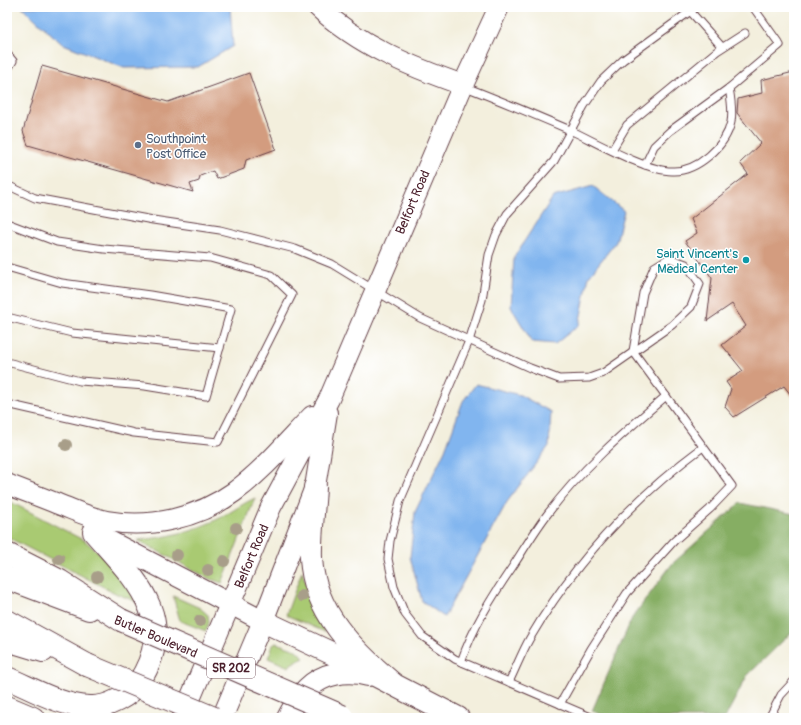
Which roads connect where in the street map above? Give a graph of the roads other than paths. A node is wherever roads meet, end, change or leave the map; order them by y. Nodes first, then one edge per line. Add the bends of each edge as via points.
1 (318, 7) edge
2 (499, 7) edge
3 (753, 7) edge
4 (693, 9) edge
5 (744, 33) dead end
6 (722, 47) junction
7 (7, 54) edge
8 (7, 70) edge
9 (463, 85) junction
10 (729, 88) junction
11 (570, 131) junction
12 (612, 150) junction
13 (645, 165) junction
14 (7, 184) edge
15 (7, 223) edge
16 (7, 267) edge
17 (374, 291) junction
18 (7, 316) edge
19 (469, 341) junction
20 (220, 348) junction
21 (633, 351) junction
22 (7, 362) edge
23 (666, 396) junction
24 (329, 399) junction
25 (7, 404) edge
26 (703, 447) junction
27 (13, 486) edge
28 (315, 487) junction
29 (94, 532) junction
30 (7, 554) edge
31 (7, 578) edge
32 (231, 604) junction
33 (121, 620) junction
34 (7, 621) edge
35 (263, 621) junction
36 (7, 640) edge
37 (461, 662) junction
38 (86, 665) junction
39 (7, 678) edge
40 (794, 681) edge
41 (510, 682) junction
42 (392, 683) junction
43 (560, 704) junction
44 (344, 717) edge
45 (182, 718) edge
46 (214, 718) edge
47 (222, 718) edge
48 (288, 718) edge
49 (458, 718) edge
50 (593, 718) edge
51 (769, 718) edge

1 - 9 main road via 370,45 415,67
2 - 9 main road, Belfort Road
3 - 10 lane via 780,45
4 - 6 lane
4 - 11 lane via 624,60 601,81
5 - 6 lane
6 - 12 lane via 627,125
7 - 8 lane via 13,61
9 - 11 lane
9 - 17 main road, Belfort Road
10 - 13 lane via 670,131 654,146
10 - 13 lane via 732,104 731,121 726,137 715,150 686,169 673,172
11 - 12 lane
11 - 19 lane via 554,161 520,197 496,235 482,300
12 - 13 lane
14 - 17 lane via 35,198 220,230 295,249 332,264
15 - 25 lane via 57,242 104,249 210,258 271,275 292,295 218,442 134,433
16 - 20 lane via 62,283 231,309
17 - 19 lane via 420,318
17 - 24 main road, Belfort Road
18 - 20 lane via 72,333
19 - 21 lane via 530,368 559,379 571,380 602,373
19 - 37 lane via 400,501 394,520 388,559 394,587 409,619 422,636
20 - 22 lane via 206,396 145,386 80,381
21 - 21 lane via 672,325 691,307 700,284 686,264 669,258 654,268 643,293
21 - 23 lane
23 - 26 lane
23 - 37 lane via 584,471 546,516 487,605
24 - 27 main road via 245,483 213,505 191,515 143,524 106,521
24 - 28 main road, Belfort Road
24 - 32 main road, Belfort Road via 271,507
26 - 41 lane via 643,495 598,543 529,638
26 - 43 lane via 732,486 674,541 627,593
27 - 29 main road
28 - 35 main road, Belfort Road
28 - 42 highway via 311,558 314,580 321,600 328,616 341,634
29 - 32 main road
29 - 39 highway via 129,572 148,601 156,634 154,653 147,670 136,686 124,696 108,704 92,707 76,706
30 - 33 highway via 60,581
31 - 33 highway, Butler Boulevard / SR 202 via 50,596
32 - 35 main road
32 - 45 main road, Belfort Road
33 - 44 highway, Butler Boulevard / SR 202, bridge
34 - 38 highway
35 - 42 highway
35 - 47 main road, Belfort Road
36 - 38 highway
37 - 41 lane
38 - 46 highway, bridge
40 - 51 lane via 782,695
41 - 43 lane
42 - 48 highway via 366,674 334,674 306,690
42 - 49 highway
43 - 50 lane

